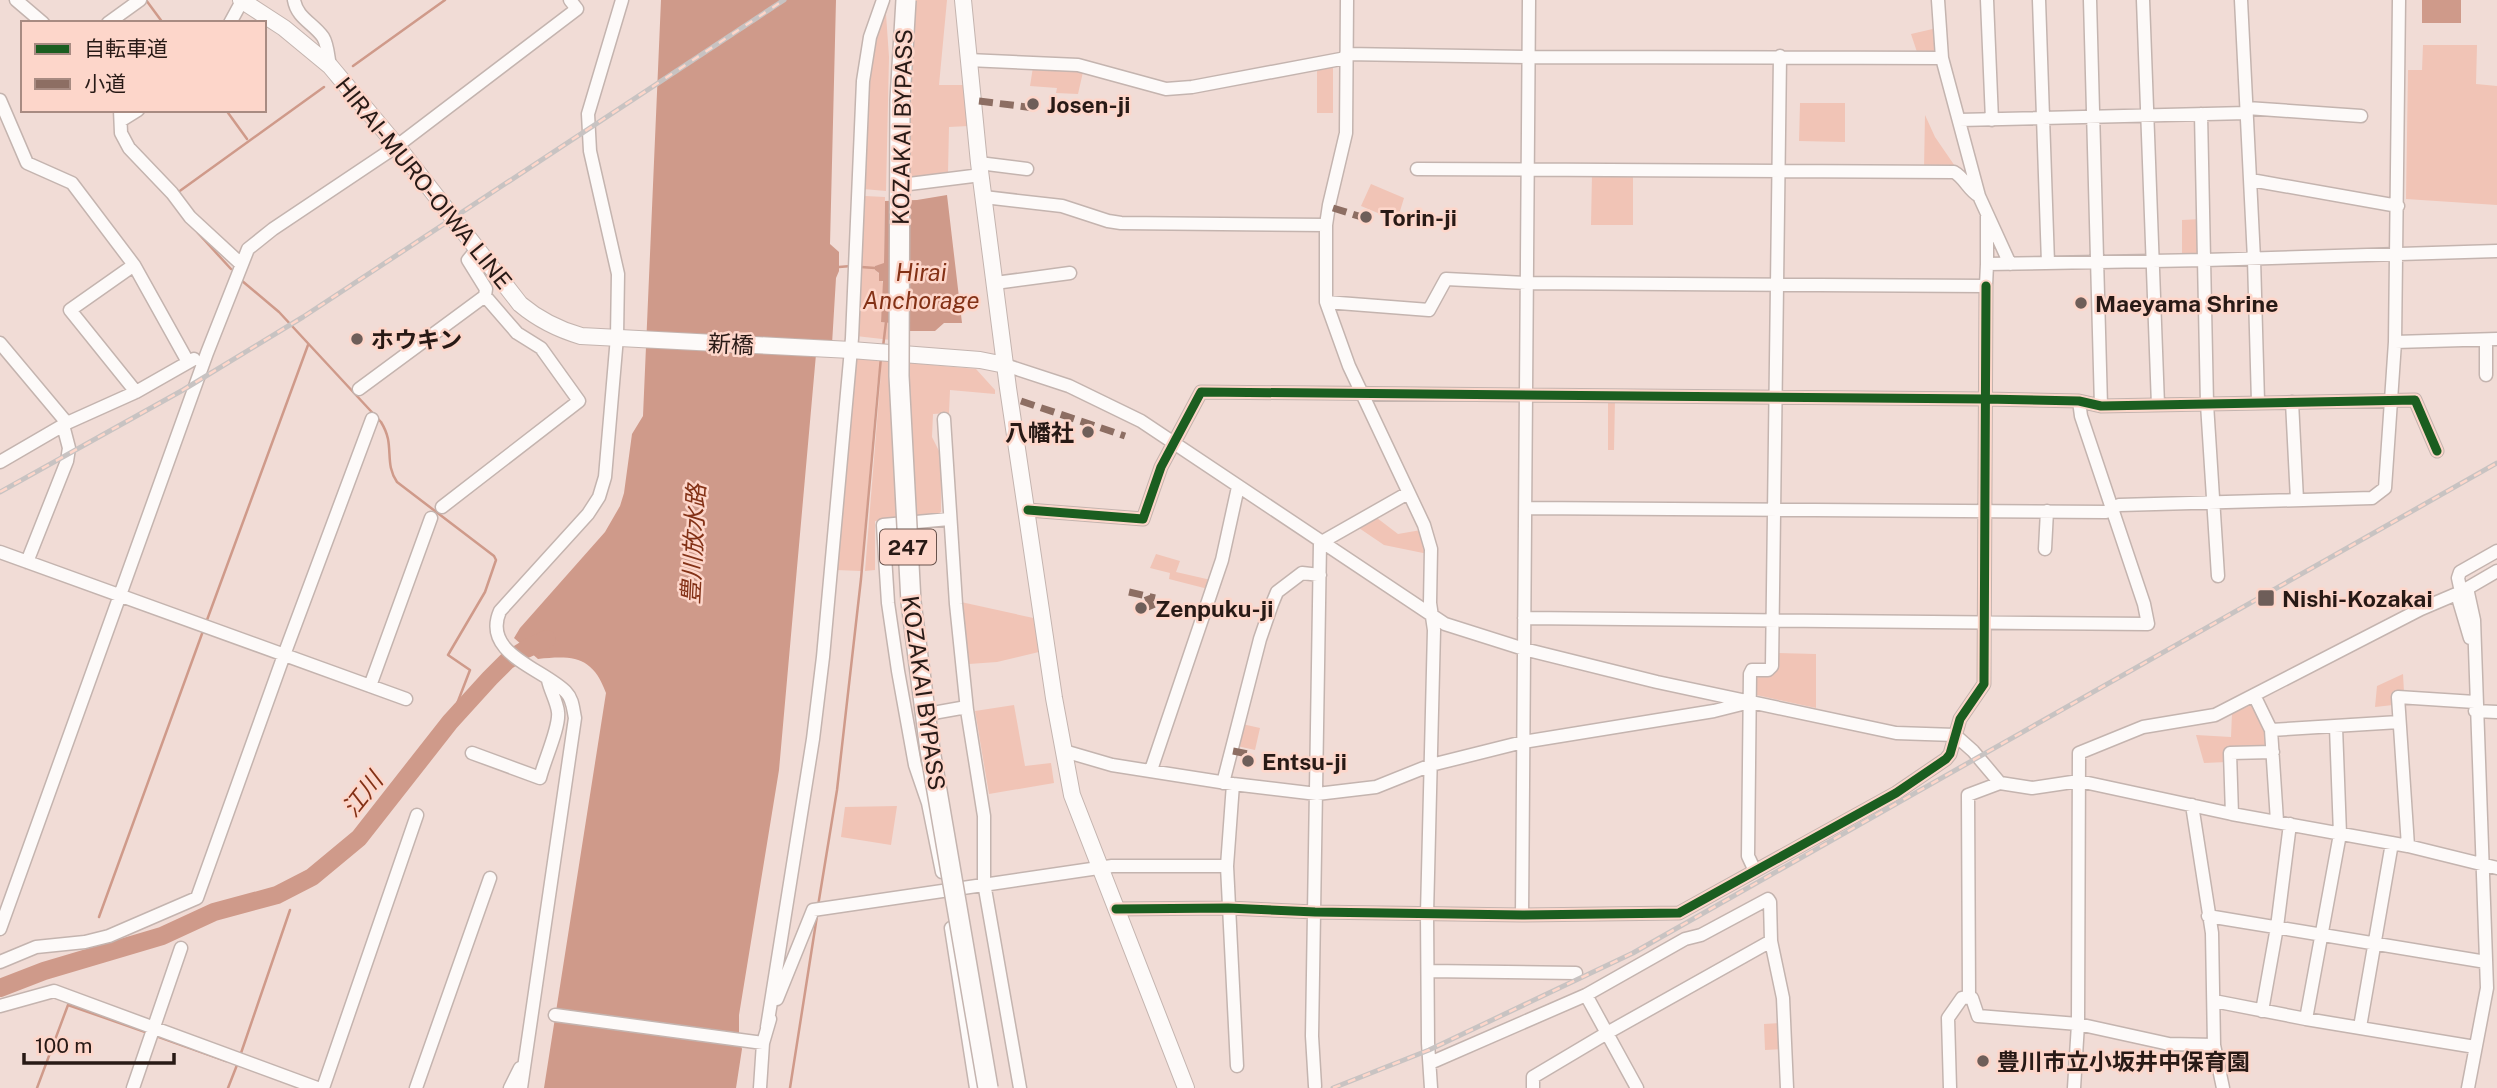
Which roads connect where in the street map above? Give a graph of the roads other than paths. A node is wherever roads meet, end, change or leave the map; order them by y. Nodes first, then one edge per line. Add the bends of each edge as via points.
1 (16, 0) edge
2 (140, 0) edge
3 (242, 0) edge
4 (294, 0) edge
5 (570, 0) edge
6 (622, 0) edge
7 (883, 0) edge
8 (906, 0) edge
9 (963, 0) edge
10 (1347, 0) edge
11 (1529, 0) edge
12 (1938, 0) edge
13 (1987, 0) edge
14 (2039, 0) edge
15 (2090, 0) edge
16 (2143, 0) edge
17 (2241, 0) edge
18 (2399, 0) edge
19 (41, 21) edge
20 (111, 21) edge
21 (231, 21) edge
22 (1346, 56) junction
23 (1780, 56) junction
24 (1529, 57) junction
25 (1942, 58) junction
26 (968, 60) junction
27 (330, 66) junction
28 (0, 100) edge
29 (2247, 111) junction
30 (2201, 114) junction
31 (121, 115) edge
32 (2146, 116) junction
33 (2361, 116) dead end
34 (2093, 118) junction
35 (2045, 119) junction
36 (1959, 120) junction
37 (1992, 120) junction
38 (397, 146) junction
39 (980, 169) junction
40 (1027, 169) dead end
41 (1417, 169) dead end
42 (1528, 169) junction
43 (1777, 171) junction
44 (2251, 180) junction
45 (909, 184) dead end
46 (1979, 196) junction
47 (984, 197) junction
48 (2398, 206) junction
49 (1987, 212) junction
50 (1326, 225) junction
51 (478, 248) junction
52 (2497, 251) edge
53 (2397, 253) junction
54 (2254, 259) junction
55 (2205, 260) junction
56 (2151, 261) junction
57 (2048, 263) junction
58 (2097, 263) junction
59 (241, 264) junction
60 (1987, 264) junction
61 (2010, 264) junction
62 (134, 265) junction
63 (1070, 273) dead end
64 (995, 283) junction
65 (1528, 283) junction
66 (1775, 284) junction
67 (1986, 286) junction
68 (485, 296) junction
69 (1326, 302) junction
70 (617, 337) junction
71 (2492, 340) edge
72 (2395, 341) junction
73 (0, 343) edge
74 (848, 350) junction
75 (206, 353) junction
76 (188, 362) junction
77 (1005, 365) junction
78 (2486, 374) dead end
79 (359, 389) dead end
80 (136, 392) junction
81 (1363, 395) junction
82 (1525, 395) junction
83 (1776, 397) junction
84 (1985, 399) junction
85 (2391, 400) junction
86 (2079, 401) junction
87 (2258, 402) junction
88 (2292, 402) junction
89 (2207, 404) junction
90 (2158, 405) junction
91 (2101, 406) junction
92 (372, 419) dead end
93 (944, 419) dead end
94 (65, 424) junction
95 (1174, 442) junction
96 (2437, 451) dead end
97 (0, 462) edge
98 (1238, 486) junction
99 (1408, 493) junction
100 (2297, 500) junction
101 (2213, 502) junction
102 (442, 508) dead end
103 (1526, 508) junction
104 (1774, 508) junction
105 (2112, 509) junction
106 (1028, 510) junction
107 (1984, 510) junction
108 (2047, 511) junction
109 (431, 518) dead end
110 (949, 519) junction
111 (1320, 543) junction
112 (2045, 549) dead end
113 (2497, 551) edge
114 (0, 552) edge
115 (27, 562) junction
116 (2497, 571) edge
117 (1320, 575) junction
118 (2218, 576) dead end
119 (2462, 592) junction
120 (119, 595) junction
121 (1432, 617) junction
122 (1524, 618) junction
123 (1772, 621) junction
124 (1983, 623) junction
125 (1524, 649) junction
126 (284, 655) junction
127 (548, 680) junction
128 (370, 686) junction
129 (2253, 695) junction
130 (406, 699) dead end
131 (1749, 702) junction
132 (2475, 706) junction
133 (967, 710) junction
134 (2497, 712) edge
135 (933, 713) dead end
136 (2399, 722) junction
137 (2336, 727) junction
138 (2271, 730) junction
139 (1955, 735) junction
140 (1524, 743) junction
141 (1064, 751) junction
142 (2273, 752) junction
143 (472, 753) dead end
144 (1431, 765) junction
145 (1152, 769) junction
146 (2080, 781) junction
147 (2000, 783) junction
148 (1228, 784) junction
149 (1317, 794) junction
150 (2192, 805) junction
151 (2232, 814) junction
152 (417, 815) dead end
153 (2284, 823) junction
154 (2340, 834) junction
155 (2392, 843) junction
156 (2408, 846) junction
157 (2483, 864) junction
158 (1227, 866) junction
159 (1099, 868) junction
160 (2497, 868) edge
161 (1755, 871) junction
162 (490, 878) dead end
163 (984, 883) junction
164 (945, 889) junction
165 (1227, 908) junction
166 (1116, 909) junction
167 (1315, 912) junction
168 (1427, 914) junction
169 (1522, 915) junction
170 (2208, 916) junction
171 (2277, 927) junction
172 (0, 929) edge
173 (2321, 935) junction
174 (1771, 941) junction
175 (2375, 944) junction
176 (181, 948) dead end
177 (0, 962) edge
178 (2486, 962) junction
179 (1428, 971) junction
180 (1576, 973) dead end
181 (1586, 995) junction
182 (1969, 997) junction
183 (2214, 1001) junction
184 (0, 1006) edge
185 (2262, 1011) junction
186 (555, 1015) dead end
187 (2306, 1019) junction
188 (2078, 1024) junction
189 (767, 1027) junction
190 (2360, 1027) junction
191 (154, 1030) junction
192 (1607, 1033) junction
193 (760, 1043) junction
194 (2214, 1045) junction
195 (2475, 1046) junction
196 (526, 1055) junction
197 (1430, 1063) junction
198 (1237, 1066) dead end
199 (1315, 1086) dead end
200 (133, 1088) edge
201 (317, 1088) edge
202 (323, 1088) edge
203 (416, 1088) edge
204 (510, 1088) edge
205 (521, 1088) edge
206 (761, 1088) edge
207 (976, 1088) edge
208 (988, 1088) edge
209 (1020, 1088) edge
210 (1186, 1088) edge
211 (1431, 1088) edge
212 (1533, 1088) edge
213 (1637, 1088) edge
214 (1787, 1088) edge
215 (1950, 1088) edge
216 (2074, 1088) edge
217 (2223, 1088) edge
218 (2468, 1088) edge

1 - 19 street
2 - 20 street
3 - 21 street
3 - 27 main road, HIRAI-MURO-OIWA LINE
4 - 27 street via 300,15 327,44
5 - 38 street via 577,9
6 - 70 street via 588,114 590,150 618,274
7 - 74 street via 870,37 863,81 857,262
8 - 208 highway, KOZAKAI BYPASS / 247, bridge via 900,100 899,376 911,602 930,750
9 - 26 main road
10 - 22 street
11 - 24 street
12 - 25 street
13 - 37 street
14 - 35 street
15 - 34 street
16 - 32 street
17 - 29 street
18 - 48 street
22 - 24 street
22 - 26 street via 1166,89 1078,65
22 - 50 street via 1345,145
23 - 24 street
23 - 25 street
23 - 43 street
24 - 42 street
25 - 36 street
26 - 39 main road
27 - 38 main road, HIRAI-MURO-OIWA LINE
28 - 62 street via 27,163 72,183
29 - 30 street
29 - 33 street
29 - 44 street
30 - 32 street
30 - 55 street
31 - 59 street via 121,133 129,148 190,217
32 - 34 street
32 - 56 street
34 - 35 street
34 - 58 street
35 - 37 street
35 - 57 street
36 - 37 street
36 - 46 street
38 - 51 main road, HIRAI-MURO-OIWA LINE
38 - 59 street via 273,229 248,249
39 - 40 street
39 - 45 street
39 - 47 main road
41 - 42 street
42 - 43 street
42 - 65 street
43 - 46 street via 1954,172
43 - 66 street
44 - 48 street
44 - 54 street
46 - 49 street
47 - 50 street via 1062,205 1121,223
47 - 64 main road
48 - 53 street
49 - 60 street
49 - 61 street
50 - 69 street
51 - 68 street via 468,260 486,289
51 - 70 main road, HIRAI-MURO-OIWA LINE via 520,304 537,318 580,336
52 - 53 street
53 - 54 street
53 - 72 street
54 - 55 street
54 - 87 street
55 - 56 street
55 - 89 street
56 - 58 street
56 - 90 street
57 - 58 street
57 - 61 street
58 - 91 street
59 - 75 street
60 - 61 street
60 - 67 street
62 - 76 street
62 - 80 street via 71,310
63 - 64 street
64 - 77 main road
65 - 66 street
65 - 69 street via 1446,279 1429,310
65 - 82 street
66 - 67 street
66 - 83 street
67 - 84 street
68 - 79 street
68 - 102 street via 517,333 541,348 579,401
69 - 81 street
70 - 74 main road, 新橋
70 - 127 street via 605,477 599,497 495,622 502,644
71 - 72 street
71 - 78 street
72 - 85 street
73 - 94 street
74 - 77 main road
74 - 189 street via 823,657
75 - 76 street
75 - 120 street
76 - 80 street
77 - 95 street via 1069,386
77 - 106 main road
80 - 94 street
81 - 82 street
81 - 95 street via 1201,393
81 - 99 street
82 - 83 street
82 - 103 street
83 - 84 street
83 - 104 street
84 - 86 street
84 - 107 street
85 - 88 street
85 - 96 street via 2415,400
85 - 100 street via 2385,488 2372,498
86 - 91 street
86 - 105 street
87 - 88 street
87 - 89 street
88 - 100 street
89 - 90 street
89 - 101 street
90 - 91 street
92 - 126 street
93 - 110 street
94 - 97 street
94 - 115 street via 67,461
95 - 98 street
95 - 106 street via 1143,519
98 - 111 street
98 - 145 street via 1222,560
99 - 111 street
99 - 121 street via 1431,549
100 - 101 street
101 - 105 street via 2119,505
101 - 118 street
103 - 104 street
103 - 122 street
104 - 107 street
104 - 123 street
105 - 108 street
105 - 124 street via 2148,624
106 - 141 main road
107 - 108 street
107 - 124 street
108 - 112 street
109 - 128 street
110 - 133 street
110 - 164 street via 883,525 898,671
111 - 117 street
111 - 121 street
113 - 119 street via 2460,572
114 - 115 street
115 - 120 street
116 - 119 street
117 - 148 street via 1302,573 1277,592 1260,639
117 - 149 street
119 - 129 street
119 - 132 street via 2473,652
120 - 126 street
120 - 172 street
121 - 125 street
121 - 144 street
122 - 123 street
122 - 125 street
123 - 124 street
123 - 131 street via 1772,668 1751,672
124 - 139 street via 1984,684 1960,719
125 - 131 street
125 - 140 street
126 - 128 street
126 - 177 street via 197,898 109,936 36,947
127 - 143 street via 558,711 557,727 540,778
127 - 196 street via 567,692 575,718
128 - 130 street
129 - 138 street
129 - 146 street via 2215,715 2143,727 2079,753
131 - 139 street via 1896,733
131 - 140 street via 1714,712
131 - 161 street via 1748,856
132 - 134 street
132 - 136 street via 2398,697
132 - 157 street
133 - 135 street
133 - 163 street via 984,816
136 - 137 street
136 - 156 street
137 - 138 street
137 - 154 street
138 - 142 street
139 - 147 street
139 - 161 street via 1946,759 1896,793
140 - 144 street
140 - 169 street
141 - 145 street via 1112,765
141 - 159 main road via 1072,795
142 - 151 street via 2230,754
142 - 153 street
144 - 149 street via 1376,787
144 - 168 street
145 - 148 street
146 - 147 street via 2032,788
146 - 150 street
146 - 188 street
147 - 182 street via 1968,795
148 - 149 street
148 - 158 street
149 - 167 street
150 - 151 street
150 - 170 street
151 - 153 street
152 - 202 street
153 - 154 street
153 - 171 street
154 - 155 street
154 - 173 street
155 - 156 street
155 - 175 street
156 - 157 street
157 - 160 street
157 - 178 street
158 - 159 street
158 - 165 street
159 - 163 street
159 - 166 main road
161 - 169 street via 1679,913
162 - 203 street
163 - 164 street
163 - 209 street
164 - 189 street via 813,910
164 - 207 street
165 - 166 street
165 - 167 street
165 - 198 street
166 - 210 main road
167 - 168 street
167 - 199 street
168 - 169 street
168 - 179 street
170 - 171 street
170 - 183 street
171 - 173 street
171 - 185 street
173 - 175 street
173 - 187 street
174 - 181 street via 1768,899
174 - 192 street
174 - 214 street via 1783,998
175 - 178 street
175 - 190 street
176 - 191 street
178 - 195 street via 2487,988
179 - 180 street
179 - 197 street
181 - 192 street
181 - 197 street
182 - 188 street via 1978,1016
182 - 215 street via 1962,998 1948,1018
183 - 185 street
183 - 194 street
184 - 191 street via 54,991
185 - 187 street
186 - 193 street
187 - 190 street
188 - 194 street via 2169,1044
188 - 216 street
189 - 193 street
190 - 195 street
191 - 200 street
191 - 201 street
192 - 212 street via 1533,1077
192 - 213 street
193 - 206 street
194 - 217 street
195 - 218 street
196 - 204 street
196 - 205 street
197 - 211 street

